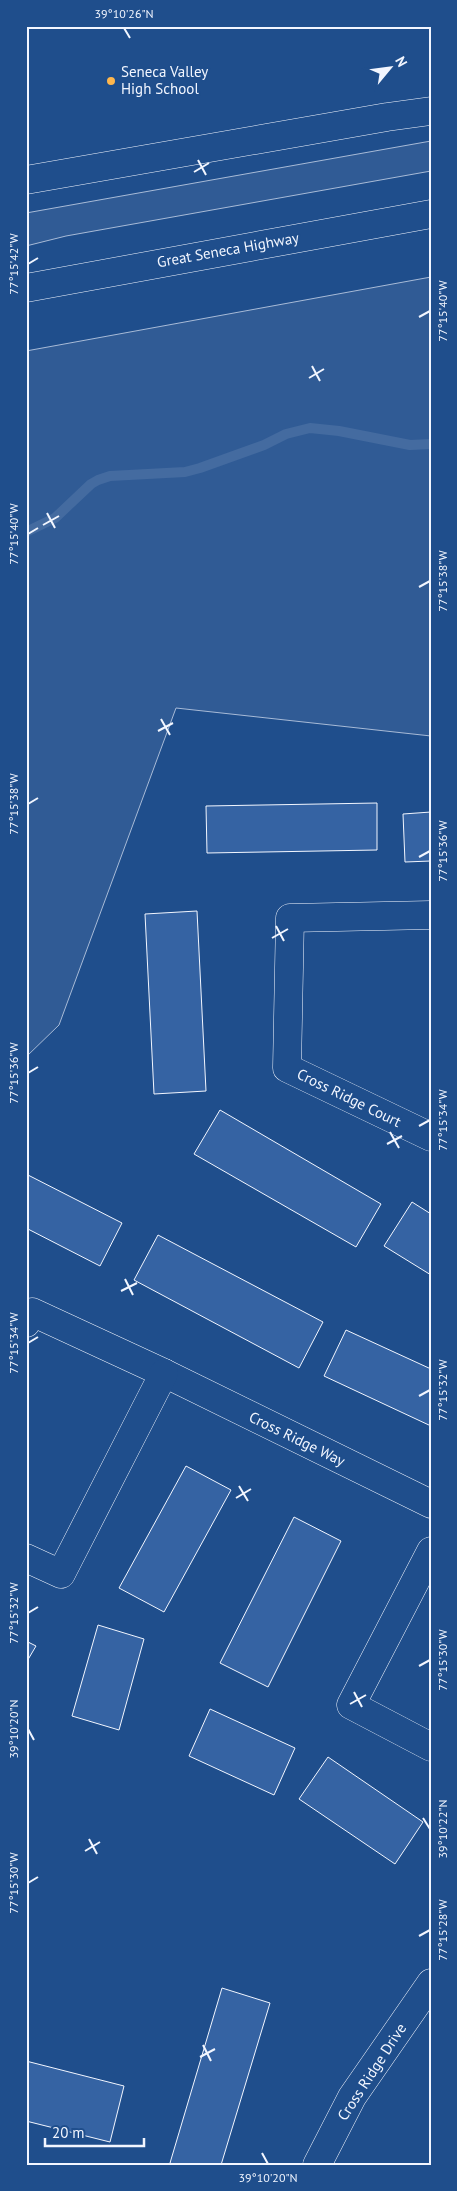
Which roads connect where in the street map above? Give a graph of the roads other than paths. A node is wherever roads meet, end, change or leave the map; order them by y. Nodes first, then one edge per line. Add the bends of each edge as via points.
1 (431, 111) edge
2 (26, 180) edge
3 (431, 214) edge
4 (26, 288) edge
5 (431, 916) edge
6 (431, 1138) edge
7 (26, 1323) edge
8 (164, 1374) junction
9 (431, 1504) edge
10 (431, 1551) edge
11 (26, 1558) edge
12 (424, 1582) edge
13 (431, 1747) edge
14 (431, 1983) edge
15 (317, 2165) edge

1 - 2 street
3 - 4 street, Great Seneca Highway
5 - 6 street, Cross Ridge Court via 290,918 287,1068
7 - 8 street, Cross Ridge Way via 32,1312
8 - 9 street, Cross Ridge Way
8 - 11 street via 61,1574
10 - 12 street
12 - 13 street via 351,1705
14 - 15 street, Cross Ridge Drive via 352,2097

